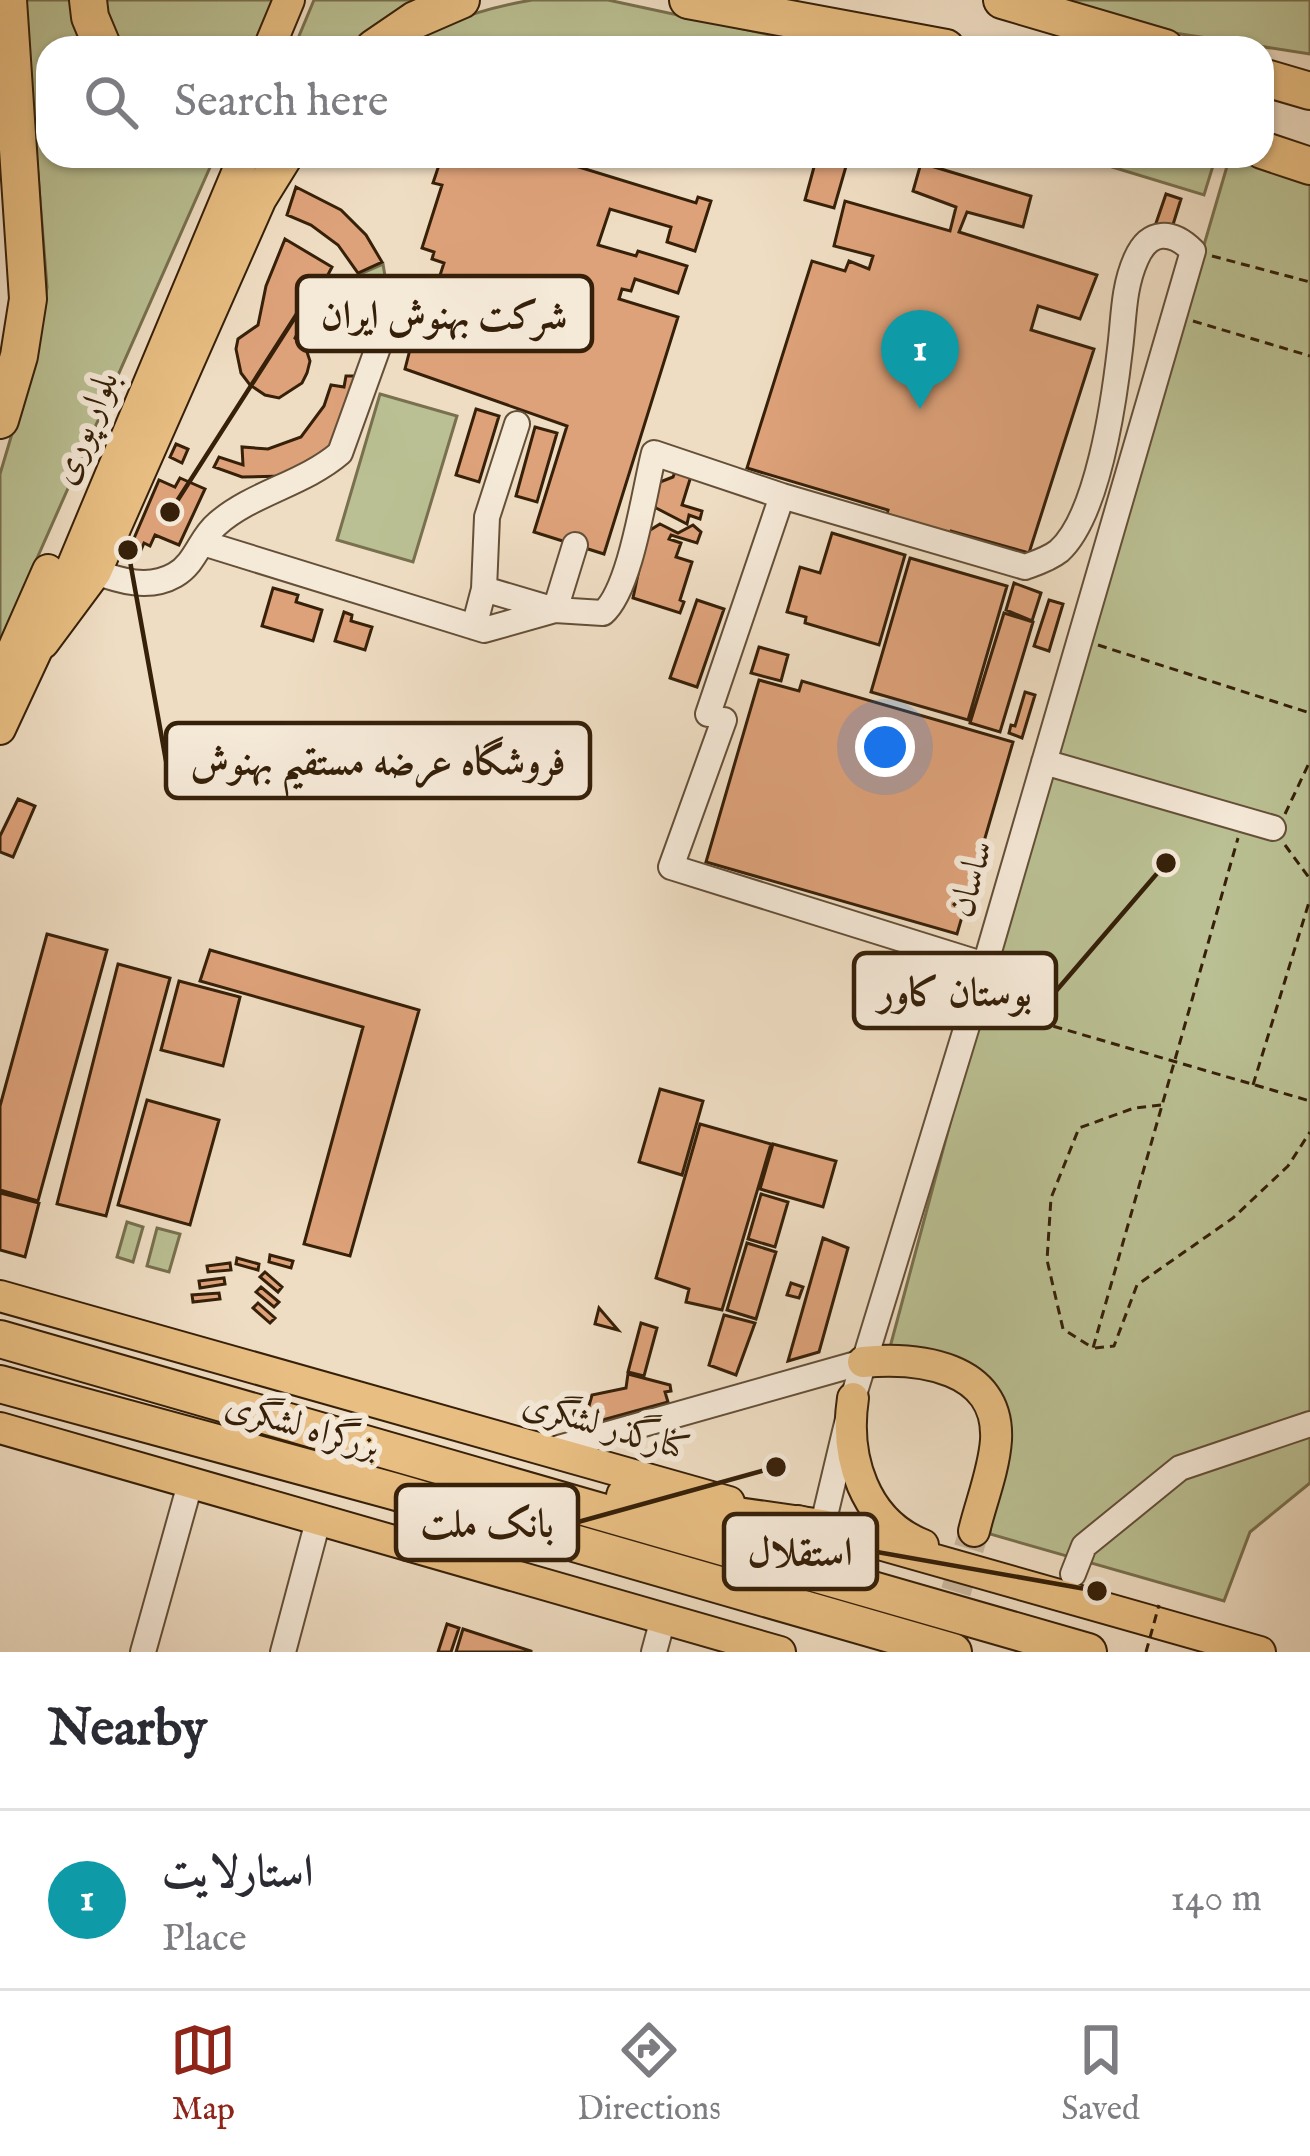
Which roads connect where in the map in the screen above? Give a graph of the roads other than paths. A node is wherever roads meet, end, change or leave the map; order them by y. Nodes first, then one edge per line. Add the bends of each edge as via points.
1 (8, 0) edge
2 (88, 0) edge
3 (289, 0) edge
4 (310, 0) edge
5 (461, 0) edge
6 (688, 0) edge
7 (802, 0) edge
8 (1002, 0) edge
9 (99, 36) edge
10 (274, 36) edge
11 (295, 36) edge
12 (392, 36) edge
13 (882, 36) edge
14 (910, 36) edge
15 (1124, 36) edge
16 (1274, 80) edge
17 (1310, 91) edge
18 (1274, 154) edge
19 (1310, 166) edge
20 (219, 168) edge
21 (239, 168) edge
22 (277, 168) edge
23 (398, 292) dead end
24 (0, 420) edge
25 (517, 424) dead end
26 (782, 496) junction
27 (202, 543) junction
28 (575, 545) dead end
29 (93, 571) junction
30 (484, 589) junction
31 (555, 610) junction
32 (474, 627) junction
33 (41, 640) junction
34 (0, 679) edge
35 (0, 729) edge
36 (1044, 761) junction
37 (1273, 828) road end
38 (981, 976) junction
39 (1035, 1012) road end
40 (0, 1297) edge
41 (0, 1340) edge
42 (863, 1362) junction
43 (0, 1384) edge
44 (853, 1398) junction
45 (1310, 1424) edge
46 (298, 1427) junction
47 (0, 1428) edge
48 (548, 1451) junction
49 (190, 1484) junction
50 (318, 1521) junction
51 (822, 1528) junction
52 (974, 1531) tunnel mouth
53 (970, 1570) junction
54 (1073, 1574) dead end
55 (663, 1619) junction
56 (143, 1652) edge
57 (283, 1652) edge
58 (654, 1652) edge
59 (780, 1652) edge
60 (953, 1652) edge
61 (1088, 1652) edge
62 (1260, 1652) edge

1 - 24 highway via 28,299
2 - 9 highway
3 - 10 main road
4 - 11 main road
5 - 12 highway
6 - 13 highway
7 - 14 highway
8 - 15 highway
16 - 17 highway
18 - 19 highway
20 - 34 main road, بلوار پوری
21 - 33 main road, بلوار پوری
22 - 29 highway
23 - 27 street via 340,453 218,523
25 - 30 street via 487,517
26 - 31 street via 654,454 614,604 603,613
26 - 36 street, ساسان via 1025,567 1044,560 1078,525 1103,453 1137,256 1149,238 1164,234 1193,251
26 - 38 street via 671,867
27 - 29 street via 174,576 150,583
27 - 32 street
28 - 31 street
29 - 33 highway
30 - 31 street
30 - 32 street
31 - 32 street
33 - 35 main road, بلوار پوری
36 - 37 street
36 - 38 street, ساسان
38 - 39 street
38 - 42 street, ساسان
40 - 48 main road, کنارگذر لشگری
41 - 46 highway, بزرگراه لشگری
42 - 44 street, ساسان
42 - 48 street
42 - 52 main road via 940,1365 966,1378 987,1403 995,1446
43 - 60 highway, بزرگراه لشگری
44 - 51 street, ساسان
44 - 53 main road via 853,1448 879,1518
45 - 54 street via 1180,1468 1084,1546
46 - 51 highway via 419,1442 659,1505
46 - 61 highway, بزرگراه لشگری
47 - 49 main road
48 - 51 main road, کنارگذر لشگری
49 - 50 main road
49 - 56 street
50 - 55 main road
50 - 57 street
51 - 53 main road, کنارگذر لشگری
53 - 62 main road, کنارگذر لشگری
55 - 58 street
55 - 59 main road

